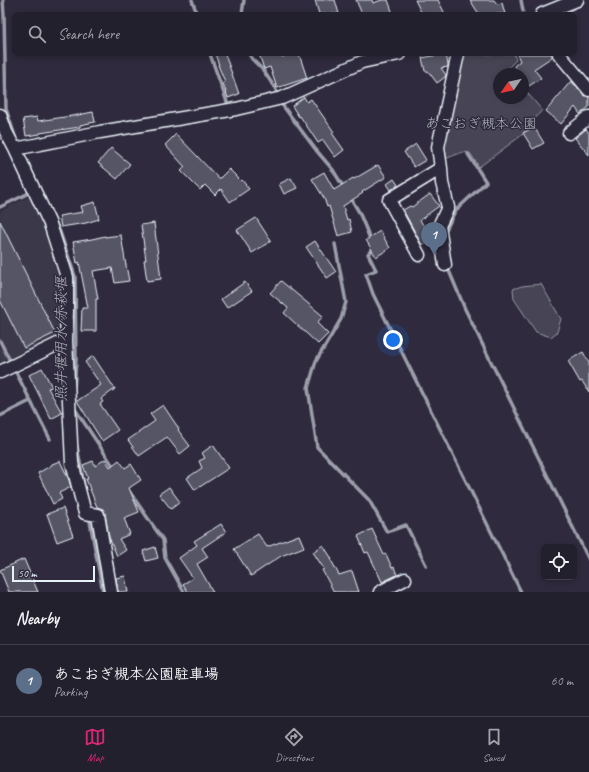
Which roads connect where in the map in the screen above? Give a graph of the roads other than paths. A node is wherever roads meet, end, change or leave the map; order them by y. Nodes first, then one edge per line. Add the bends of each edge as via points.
1 (577, 0) edge
2 (547, 12) edge
3 (390, 56) edge
4 (458, 56) edge
5 (561, 56) edge
6 (589, 90) edge
7 (0, 116) edge
8 (589, 118) edge
9 (569, 133) dead end
10 (15, 149) junction
11 (441, 168) junction
12 (419, 255) dead end
13 (445, 265) dead end
14 (66, 340) junction
15 (0, 372) edge
16 (405, 579) dead end
17 (111, 592) edge
18 (380, 592) edge

1 - 2 street
3 - 10 street via 362,62 274,100
4 - 11 street via 438,147
5 - 6 street
7 - 10 street
8 - 9 street
10 - 14 street via 50,224 67,277
11 - 12 street via 388,200
11 - 13 street via 448,207 439,226
14 - 15 street
14 - 17 street via 72,463 85,513 98,515
16 - 18 street

